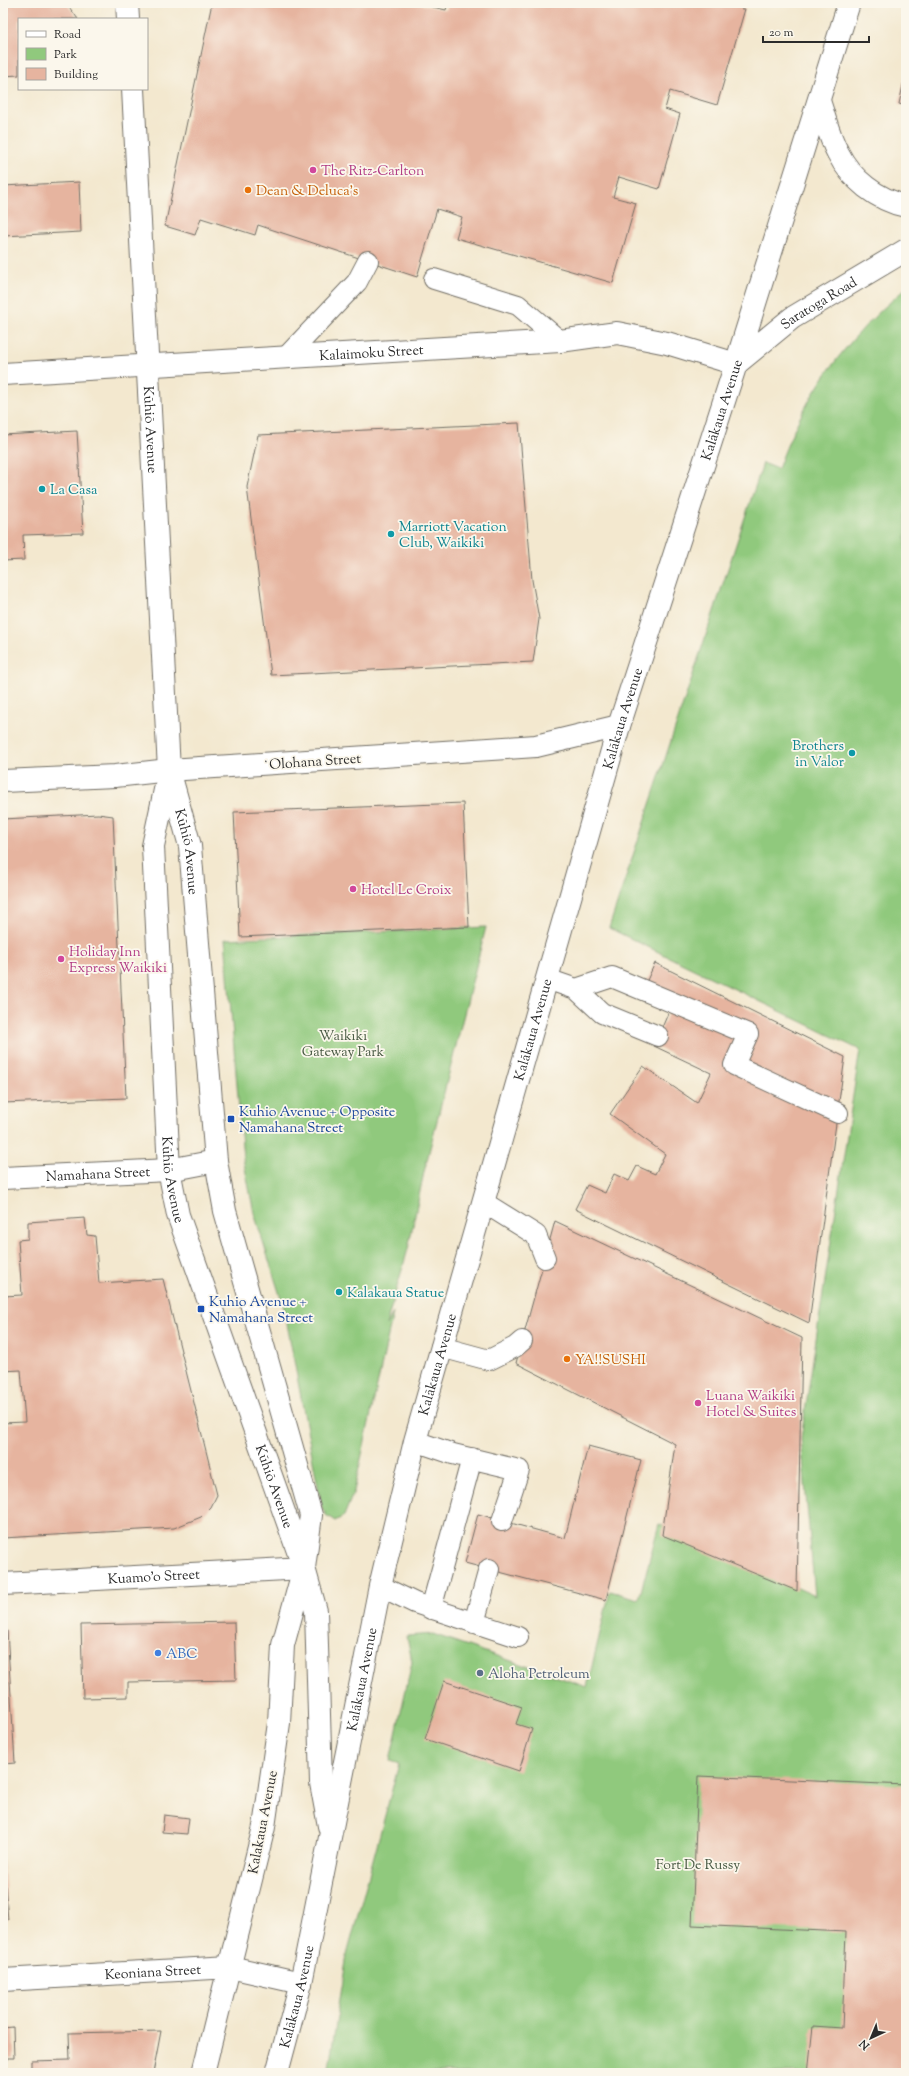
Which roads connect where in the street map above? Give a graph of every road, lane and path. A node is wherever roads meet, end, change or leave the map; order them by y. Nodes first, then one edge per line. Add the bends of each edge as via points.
1 (128, 3) edge
2 (849, 3) edge
3 (128, 18) edge
4 (132, 90) edge
5 (819, 101) junction
6 (906, 206) edge
7 (906, 250) edge
8 (368, 261) dead end
9 (434, 279) dead end
10 (560, 341) junction
11 (287, 356) junction
12 (736, 364) junction
13 (149, 366) junction
14 (3, 374) edge
15 (619, 726) junction
16 (169, 770) junction
17 (3, 781) edge
18 (546, 979) junction
19 (576, 989) junction
20 (658, 1036) dead end
21 (838, 1113) dead end
22 (216, 1161) junction
23 (169, 1170) junction
24 (3, 1178) edge
25 (483, 1202) junction
26 (545, 1258) dead end
27 (522, 1341) dead end
28 (441, 1347) junction
29 (415, 1441) junction
30 (472, 1458) junction
31 (502, 1521) dead end
32 (304, 1568) junction
33 (489, 1569) dead end
34 (3, 1584) edge
35 (380, 1586) junction
36 (431, 1609) junction
37 (474, 1623) junction
38 (518, 1637) dead end
39 (331, 1837) junction
40 (230, 1967) junction
41 (3, 1980) edge
42 (301, 1983) junction
43 (203, 2073) edge
44 (277, 2073) edge

1 - 3 street
2 - 5 street, Kalākaua Avenue
4 - 13 street, Kūhiō Avenue
5 - 6 street via 838,153 854,175 880,197
5 - 12 street, Kalākaua Avenue
7 - 12 street, Saratoga Road via 792,318
8 - 11 lane via 366,281
9 - 10 lane via 518,305
10 - 11 street, Kalaimoku Street
10 - 12 street, Kalaimoku Street via 617,333 667,343
11 - 13 street, Kalaimoku Street
12 - 15 street, Kalākaua Avenue
13 - 14 street, Kalaimoku Street
13 - 16 street, Kūhiō Avenue
15 - 16 street, ʻOlohana Street via 536,746
15 - 18 street, Kalākaua Avenue
16 - 17 street, ʻOlohana Street via 115,776
16 - 22 street, Kūhiō Avenue via 190,846
16 - 23 street, Kūhiō Avenue via 153,846
18 - 19 lane
18 - 25 street, Kalākaua Avenue
19 - 20 lane via 602,1013
19 - 21 lane via 612,977 748,1034 734,1065
22 - 23 street, Namahana Street
22 - 32 street, Kūhiō Avenue via 225,1211 311,1515
23 - 24 street, Namahana Street
23 - 32 street, Kūhiō Avenue via 178,1215
25 - 26 lane via 536,1235
25 - 28 street, Kalākaua Avenue
27 - 28 lane via 489,1360
28 - 29 street, Kalākaua Avenue
29 - 30 lane
29 - 35 street, Kalākaua Avenue
30 - 31 lane via 519,1470
30 - 36 lane
32 - 34 street, Kuamo'o Street
32 - 39 street, Kūhiō Avenue via 316,1611 320,1783
32 - 40 street, Kalakaua Avenue via 283,1645 279,1723 264,1827
33 - 37 lane
35 - 36 lane
35 - 39 street, Kalākaua Avenue
36 - 37 lane
37 - 38 lane
39 - 42 street, Kalākaua Avenue
40 - 41 street, Keoniana Street
40 - 42 street, Keoniana Street
40 - 43 street, Kalakaua Avenue
42 - 44 street, Kalākaua Avenue

